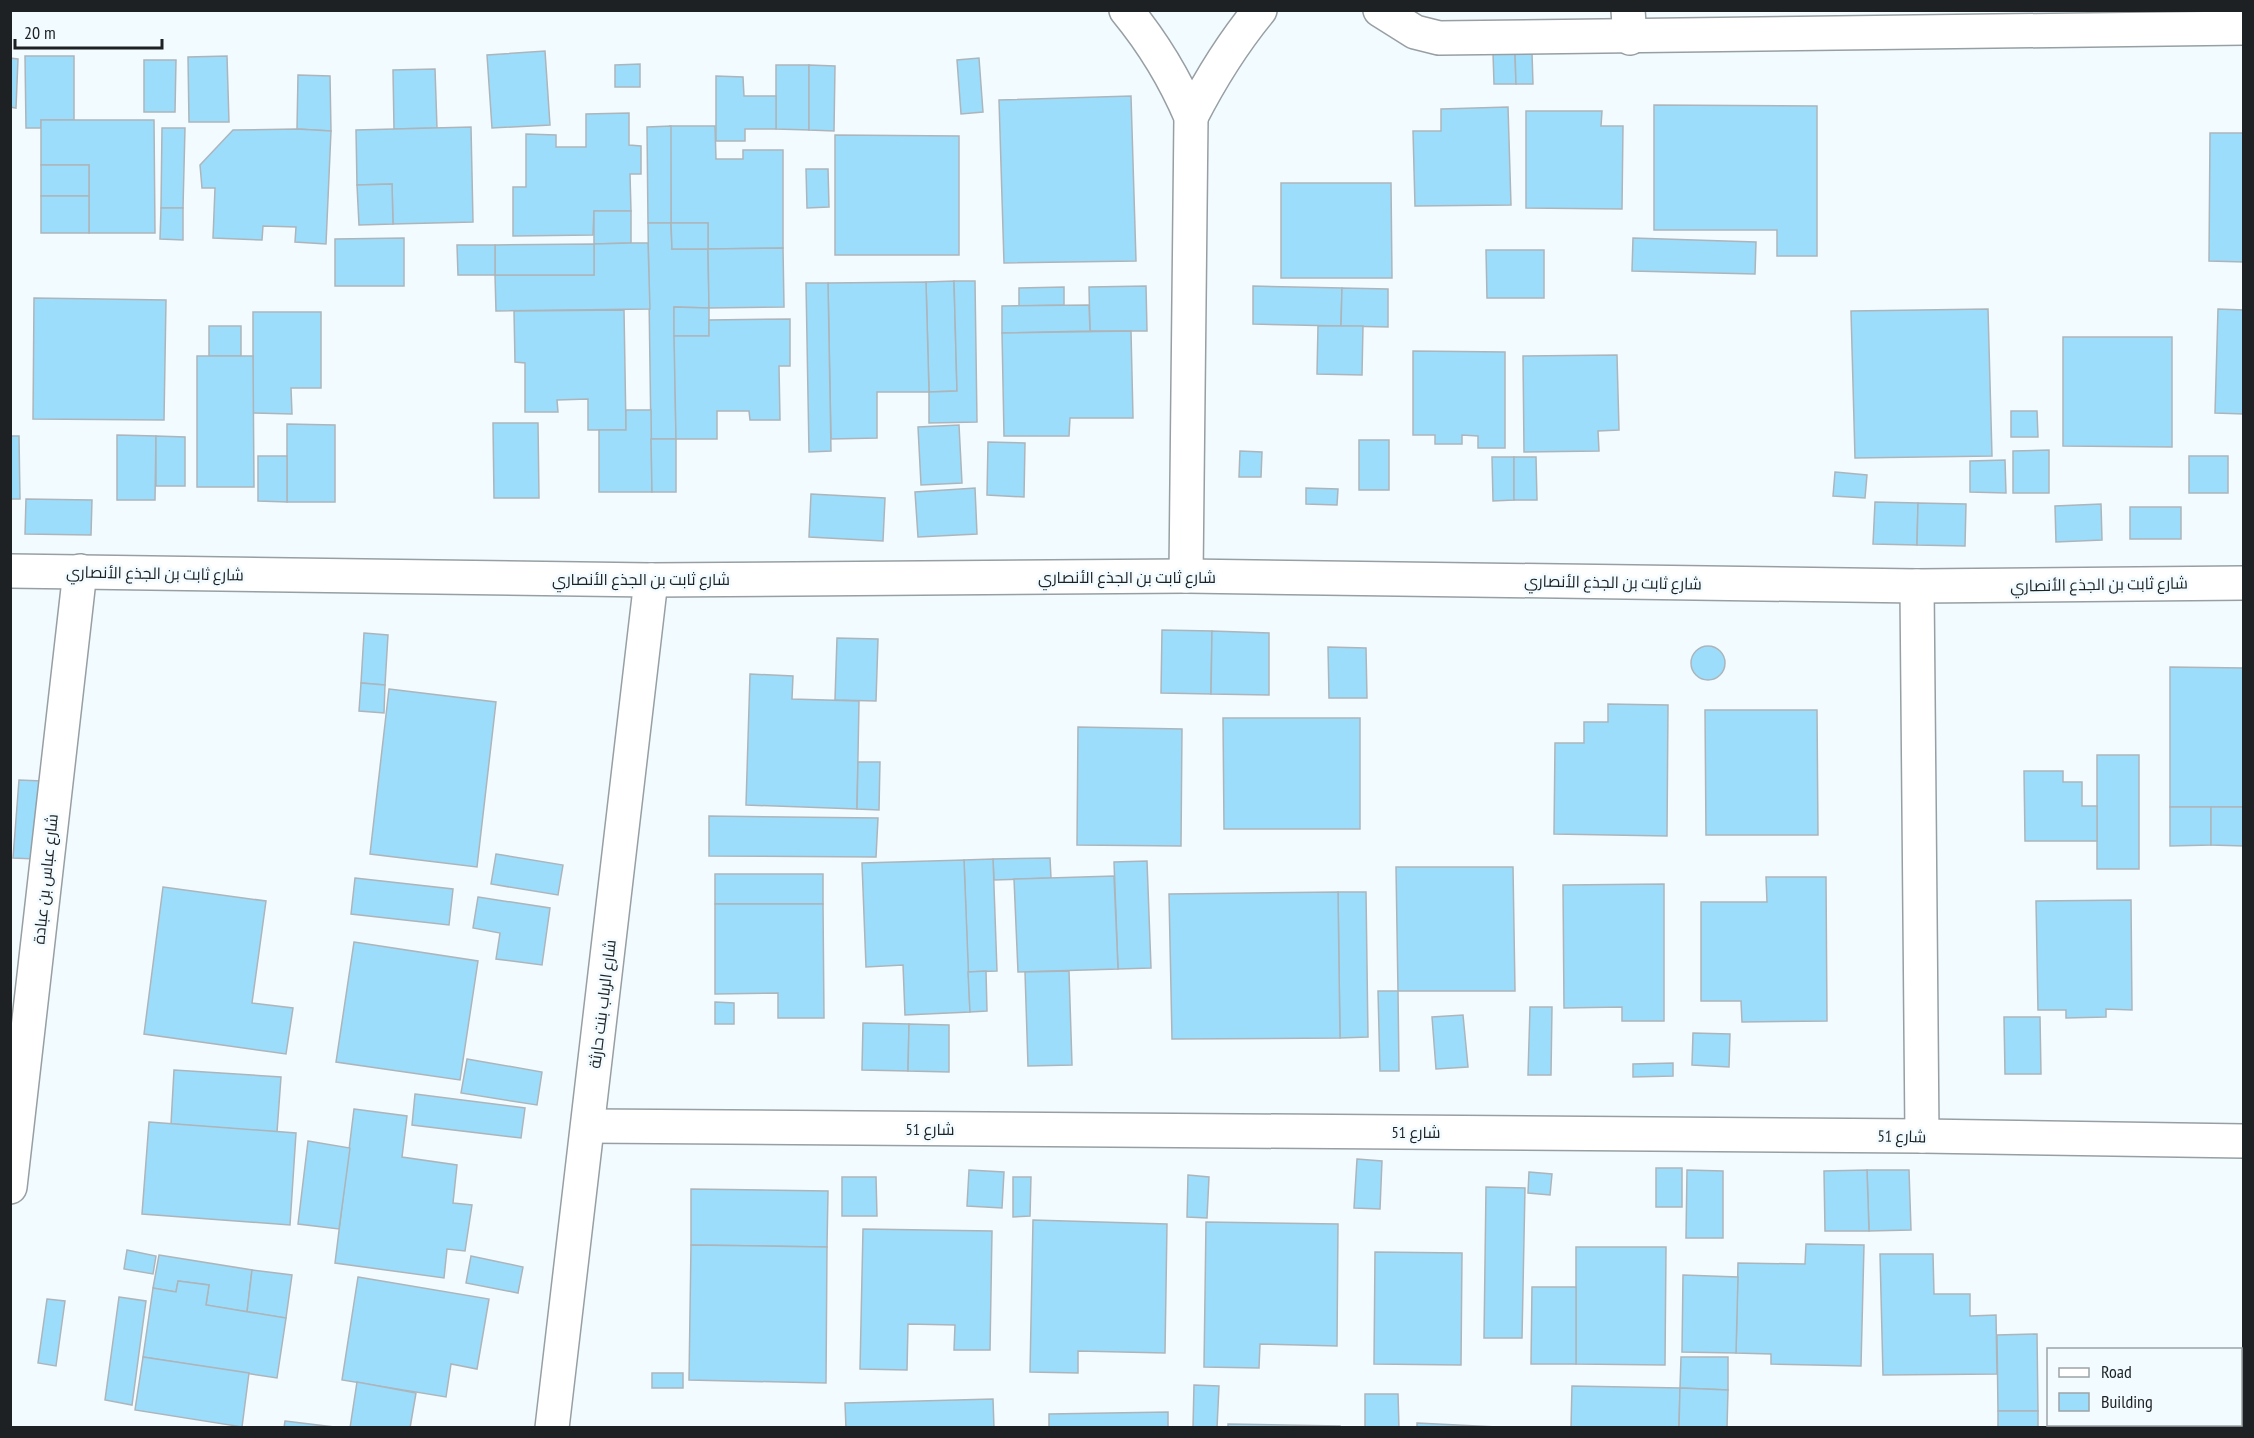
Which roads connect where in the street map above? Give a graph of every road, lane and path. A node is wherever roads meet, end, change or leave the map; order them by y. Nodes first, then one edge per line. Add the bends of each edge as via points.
1 (1126, 10) edge
2 (1260, 10) edge
3 (1380, 10) edge
4 (1629, 24) edge
5 (2244, 28) edge
6 (1191, 117) junction
7 (10, 571) edge
8 (80, 571) junction
9 (1186, 576) junction
10 (651, 580) junction
11 (2244, 582) edge
12 (1917, 586) junction
13 (588, 1126) junction
14 (1922, 1136) junction
15 (13, 1138) edge
16 (2244, 1141) edge
17 (10, 1187) edge
18 (552, 1428) edge

1 - 6 street via 1173,75
2 - 6 street via 1211,76
3 - 4 street via 1415,32 1439,38
4 - 5 street
6 - 9 street
7 - 8 street, شارع ثابت بن الجذع الأنصاري
8 - 10 street, شارع ثابت بن الجذع الأنصاري
8 - 15 street, شارع عباس بن عبادة
9 - 10 street, شارع ثابت بن الجذع الأنصاري
9 - 12 street, شارع ثابت بن الجذع الأنصاري
10 - 13 street, شارع الرباب بنت حارثة
11 - 12 street, شارع ثابت بن الجذع الأنصاري
12 - 14 street
13 - 14 street, شارع 51
13 - 18 street, شارع الرباب بنت حارثة
14 - 16 street, شارع 51
15 - 17 street, شارع عباس بن عبادة

